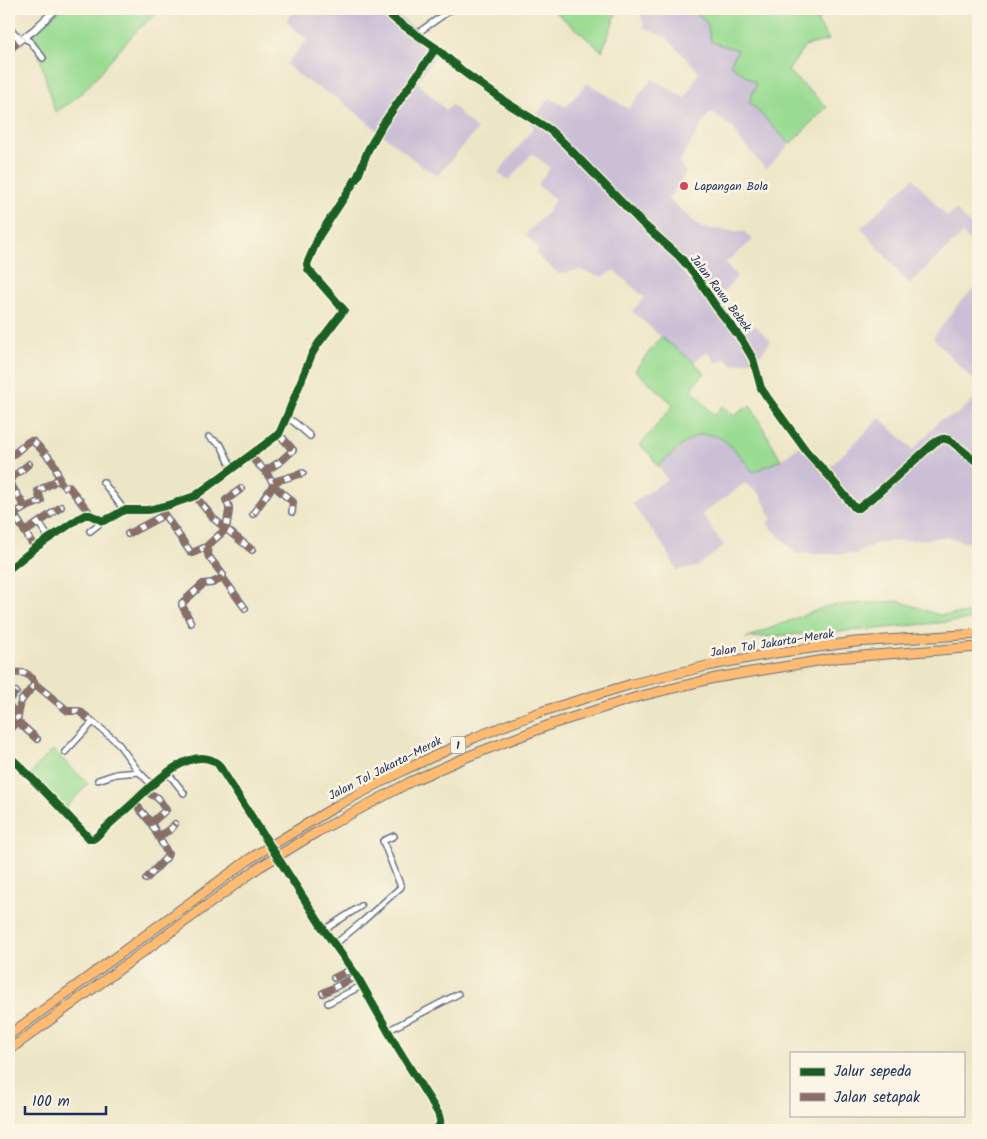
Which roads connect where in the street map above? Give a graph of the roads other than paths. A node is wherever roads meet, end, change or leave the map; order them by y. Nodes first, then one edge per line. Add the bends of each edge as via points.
1 (56, 9) edge
2 (383, 9) edge
3 (452, 9) edge
4 (9, 29) edge
5 (416, 34) junction
6 (23, 38) junction
7 (436, 48) junction
8 (9, 50) edge
9 (43, 58) dead end
10 (286, 418) junction
11 (279, 434) junction
12 (310, 436) dead end
13 (209, 437) dead end
14 (250, 456) junction
15 (9, 458) edge
16 (978, 463) edge
17 (29, 464) dead end
18 (232, 468) junction
19 (265, 471) junction
20 (302, 473) dead end
21 (59, 479) junction
22 (9, 481) edge
23 (103, 482) dead end
24 (273, 484) junction
25 (241, 489) dead end
26 (195, 496) junction
27 (9, 506) edge
28 (61, 507) dead end
29 (159, 507) junction
30 (24, 508) junction
31 (124, 510) junction
32 (292, 512) dead end
33 (14, 514) junction
34 (253, 514) dead end
35 (164, 515) junction
36 (93, 516) junction
37 (103, 521) junction
38 (39, 523) junction
39 (226, 529) junction
40 (90, 531) dead end
41 (25, 532) junction
42 (128, 534) dead end
43 (49, 538) junction
44 (206, 547) junction
45 (35, 548) junction
46 (252, 550) dead end
47 (9, 569) edge
48 (223, 578) junction
49 (245, 608) dead end
50 (191, 622) dead end
51 (978, 634) edge
52 (978, 647) edge
53 (9, 671) edge
54 (35, 684) junction
55 (16, 692) dead end
56 (9, 698) edge
57 (9, 706) edge
58 (17, 718) junction
59 (93, 722) junction
60 (9, 730) edge
61 (37, 739) dead end
62 (65, 752) dead end
63 (9, 756) edge
64 (139, 772) junction
65 (168, 773) junction
66 (98, 780) dead end
67 (152, 785) junction
68 (145, 791) junction
69 (184, 792) dead end
70 (134, 802) junction
71 (151, 823) junction
72 (175, 824) dead end
73 (159, 836) junction
74 (394, 836) dead end
75 (146, 878) dead end
76 (362, 906) dead end
77 (324, 930) junction
78 (334, 945) junction
79 (352, 969) junction
80 (357, 976) junction
81 (334, 978) dead end
82 (363, 985) junction
83 (323, 993) dead end
84 (458, 994) dead end
85 (328, 1003) dead end
86 (387, 1031) junction
87 (9, 1035) edge
88 (9, 1050) edge
89 (435, 1130) edge

1 - 6 street
2 - 5 street, Jalan Rawa Bebek
3 - 5 street
4 - 6 street
5 - 7 street, Jalan Rawa Bebek
6 - 8 street
6 - 9 street via 29,40
7 - 10 street via 383,124 358,176 319,236 307,264 344,310 312,354
7 - 16 street, Jalan Rawa Bebek via 465,73 550,130 687,264 742,340 753,359 763,392 807,452 855,508 872,498 941,439 951,440
10 - 11 street
10 - 12 street
11 - 14 street
11 - 19 street via 294,450
13 - 18 street via 220,445
14 - 18 street
14 - 19 street
15 - 21 street via 32,441 54,464
17 - 22 street
18 - 26 street
19 - 24 street
20 - 24 street
21 - 30 street via 38,491 41,501
21 - 36 street
22 - 30 street
23 - 31 street
24 - 32 street via 293,502
24 - 34 street
25 - 39 street via 226,500 230,511
26 - 29 street
26 - 39 street
27 - 33 street
28 - 38 street
29 - 31 street
29 - 35 street
30 - 33 street
31 - 37 street
33 - 41 street
35 - 42 street
35 - 44 street via 191,553
36 - 37 street
36 - 43 street via 81,517
37 - 40 street
38 - 41 street
38 - 43 street
39 - 44 street
39 - 46 street
41 - 45 street
43 - 45 street
44 - 48 street
45 - 47 street
48 - 49 street
48 - 50 street via 203,584 182,603
51 - 87 highway, Jalan Tol Jakarta–Merak / 1 via 855,642 707,666 632,684 540,712 476,737 338,805 251,858
52 - 88 highway, Jalan Tol Jakarta–Merak / 1 via 836,658 715,678 637,697 561,721 469,756 412,781 258,868
53 - 54 street via 26,672
54 - 58 street via 21,702
54 - 59 street via 68,711 79,710
55 - 56 street
57 - 58 street
58 - 60 street
58 - 61 street
59 - 62 street
59 - 64 street via 116,742
63 - 70 street via 90,839
64 - 66 street
64 - 67 street
65 - 67 street
65 - 69 street
65 - 77 street, bridge via 192,760 204,758 218,764
67 - 68 street
68 - 70 street
68 - 71 street via 158,798 166,810
70 - 71 street
71 - 73 street
72 - 73 street
73 - 75 street via 167,856
74 - 78 street via 382,841 401,887
76 - 77 street
77 - 78 street
78 - 79 street
79 - 80 street
79 - 81 street
80 - 82 street
80 - 83 street
82 - 85 street
82 - 86 street
84 - 86 street
86 - 89 street via 438,1113 441,1123

